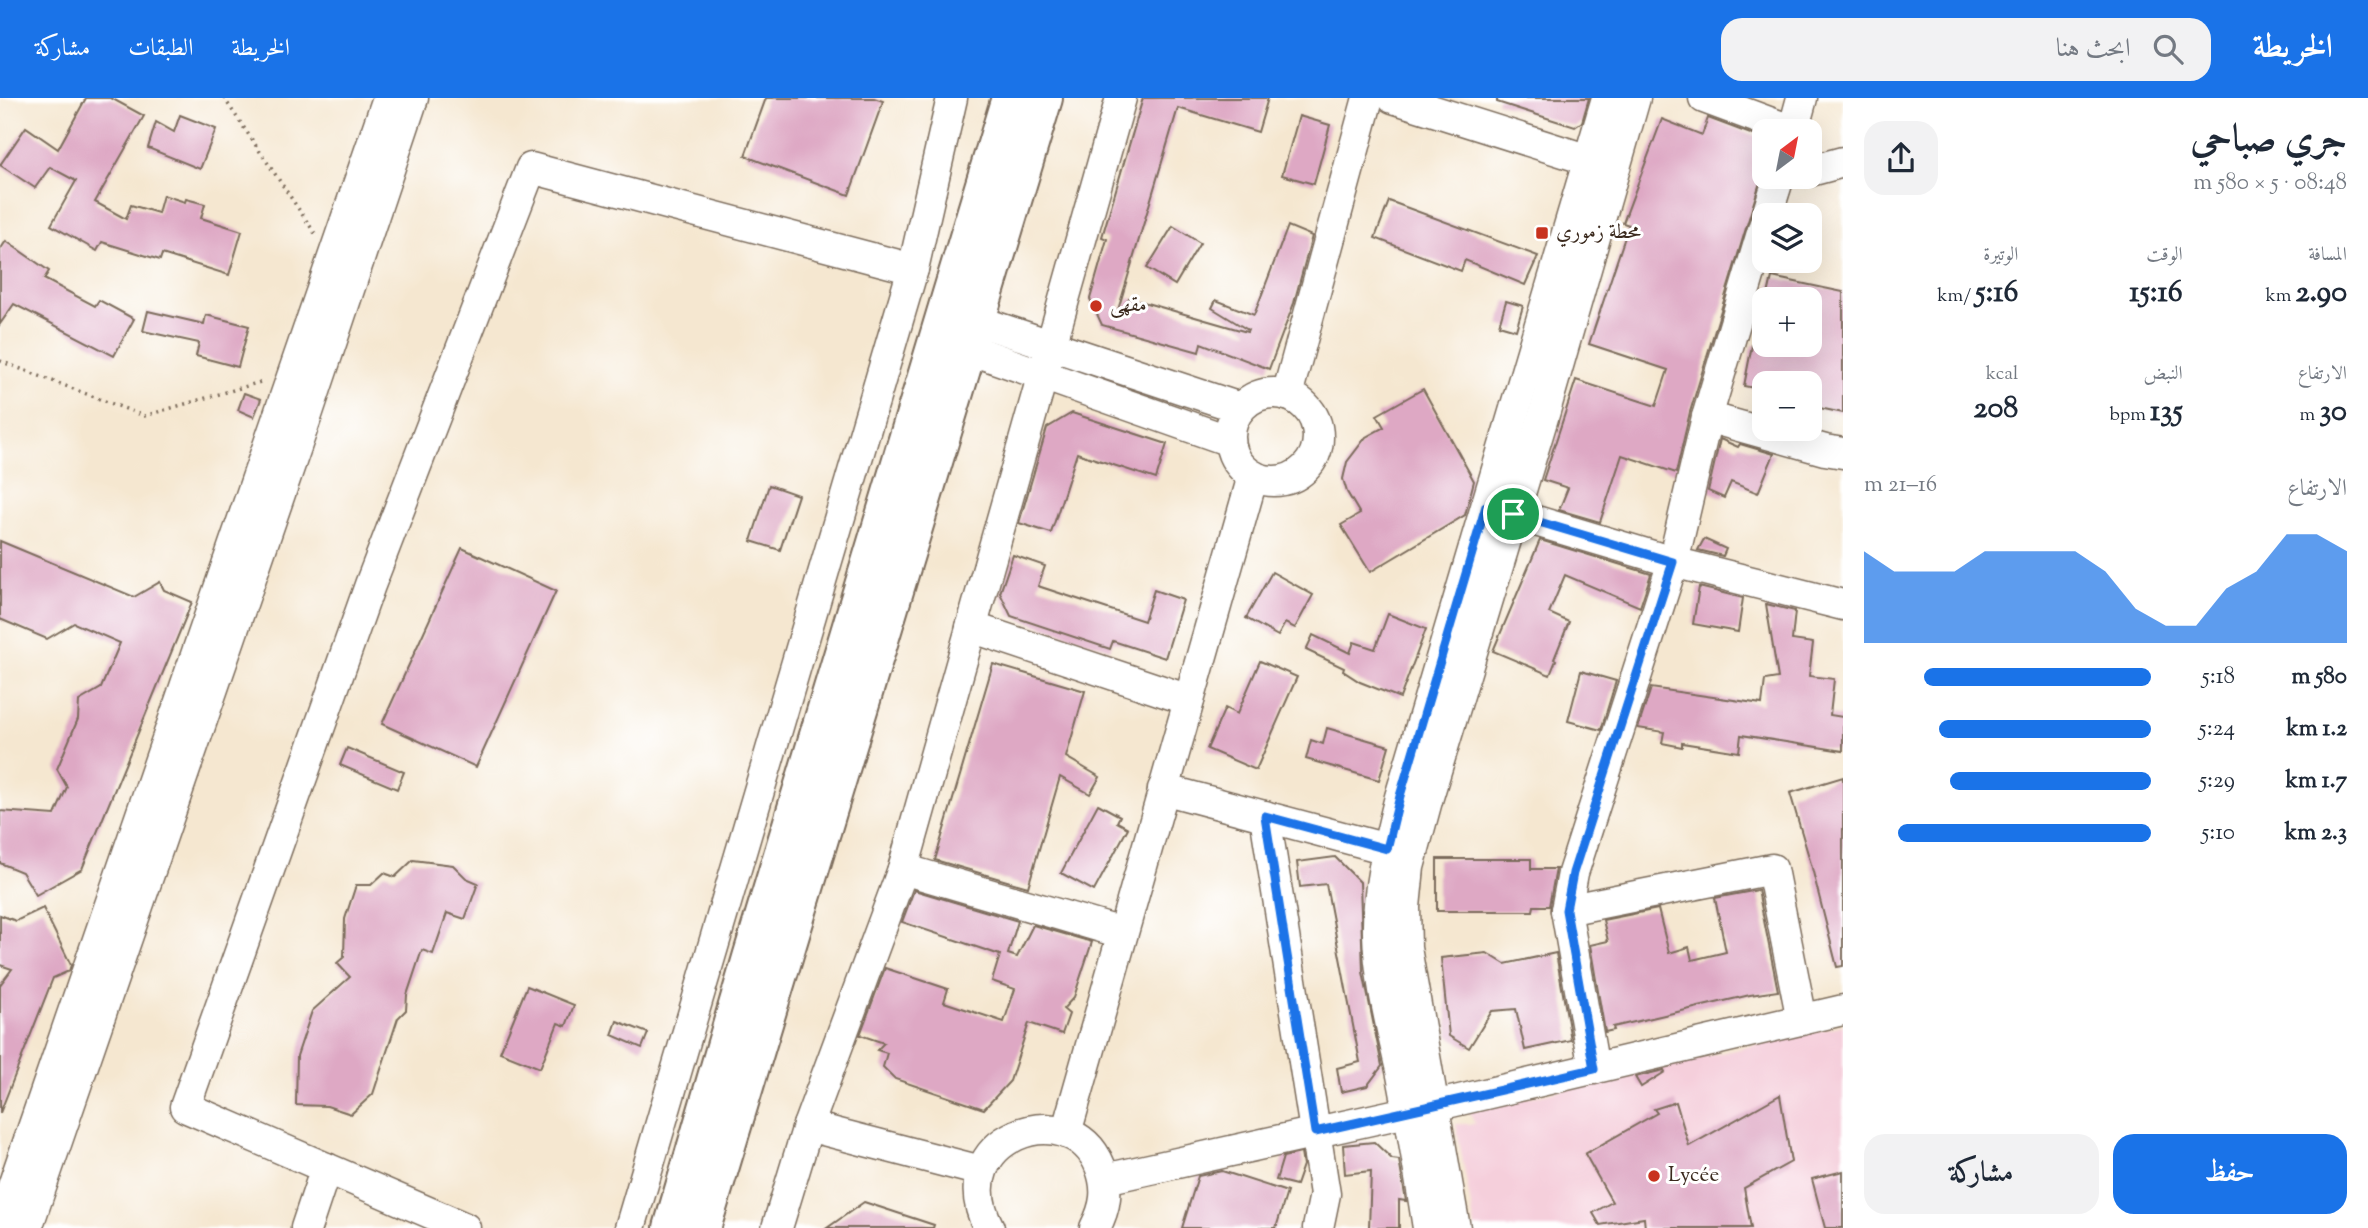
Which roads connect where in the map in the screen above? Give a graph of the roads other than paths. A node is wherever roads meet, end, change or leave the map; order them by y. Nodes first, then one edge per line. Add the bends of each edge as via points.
1 (388, 98) edge
2 (413, 98) edge
3 (952, 98) edge
4 (1011, 98) edge
5 (1043, 98) edge
6 (1121, 98) edge
7 (1368, 98) edge
8 (1393, 98) edge
9 (1607, 98) edge
10 (1635, 98) edge
11 (1704, 98) edge
12 (1802, 98) edge
13 (1589, 160) junction
14 (1843, 162) edge
15 (1822, 168) edge
16 (1752, 266) edge
17 (913, 269) junction
18 (971, 334) junction
19 (1051, 345) junction
20 (1043, 375) junction
21 (1287, 395) junction
22 (1240, 408) junction
23 (1707, 417) junction
24 (1230, 441) junction
25 (1843, 453) edge
26 (1252, 476) junction
27 (1500, 510) junction
28 (1673, 562) junction
29 (1843, 604) edge
30 (971, 627) junction
31 (1189, 700) junction
32 (1163, 789) junction
33 (1265, 816) junction
34 (1387, 849) junction
35 (903, 869) junction
36 (1566, 910) junction
37 (1122, 933) junction
38 (1843, 1010) edge
39 (1802, 1020) junction
40 (1594, 1069) junction
41 (1422, 1108) junction
42 (808, 1126) junction
43 (1315, 1132) junction
44 (1066, 1133) junction
45 (326, 1168) junction
46 (981, 1171) junction
47 (1105, 1179) junction
48 (0, 1224) edge
49 (27, 1228) edge
50 (306, 1228) edge
51 (465, 1228) edge
52 (630, 1228) edge
53 (673, 1228) edge
54 (701, 1228) edge
55 (777, 1228) edge
56 (989, 1228) edge
57 (1095, 1228) edge
58 (1318, 1228) edge
59 (1428, 1228) edge
60 (1455, 1228) edge

1 - 48 street
2 - 49 street
3 - 17 street
4 - 53 main road
5 - 18 main road
6 - 19 street
7 - 21 street
8 - 13 street
9 - 13 street
10 - 27 street
11 - 12 street via 1793,131
13 - 27 street
14 - 15 street
16 - 23 street
17 - 45 street via 531,168 370,585 185,1107
17 - 52 street
18 - 19 street
18 - 20 street
18 - 54 main road
19 - 20 street
19 - 22 street
20 - 24 street
20 - 30 street
21 - 22 street via 1262,394
21 - 26 street via 1314,419 1315,455 1307,467 1281,481
22 - 24 street
23 - 25 street
23 - 28 street
24 - 26 street via 1233,455
26 - 31 street
27 - 28 street
27 - 34 street via 1400,796
27 - 41 street via 1409,867 1406,948
28 - 29 street
28 - 36 street via 1573,873
30 - 31 street
30 - 35 street
31 - 32 street
32 - 33 street
32 - 37 street
33 - 34 street
33 - 43 street
34 - 41 street via 1378,933 1381,974
35 - 37 street
35 - 42 street
36 - 39 street via 1772,869
36 - 40 street
37 - 44 street
38 - 39 street
39 - 40 street
40 - 41 street
41 - 43 street
41 - 59 street
41 - 60 street
42 - 46 street
42 - 55 street
43 - 47 street
43 - 58 street via 1325,1194
44 - 46 street via 1045,1129 1006,1139
44 - 47 street via 1097,1160
45 - 50 street
45 - 51 street
46 - 56 street via 978,1192
47 - 57 street via 1103,1214

